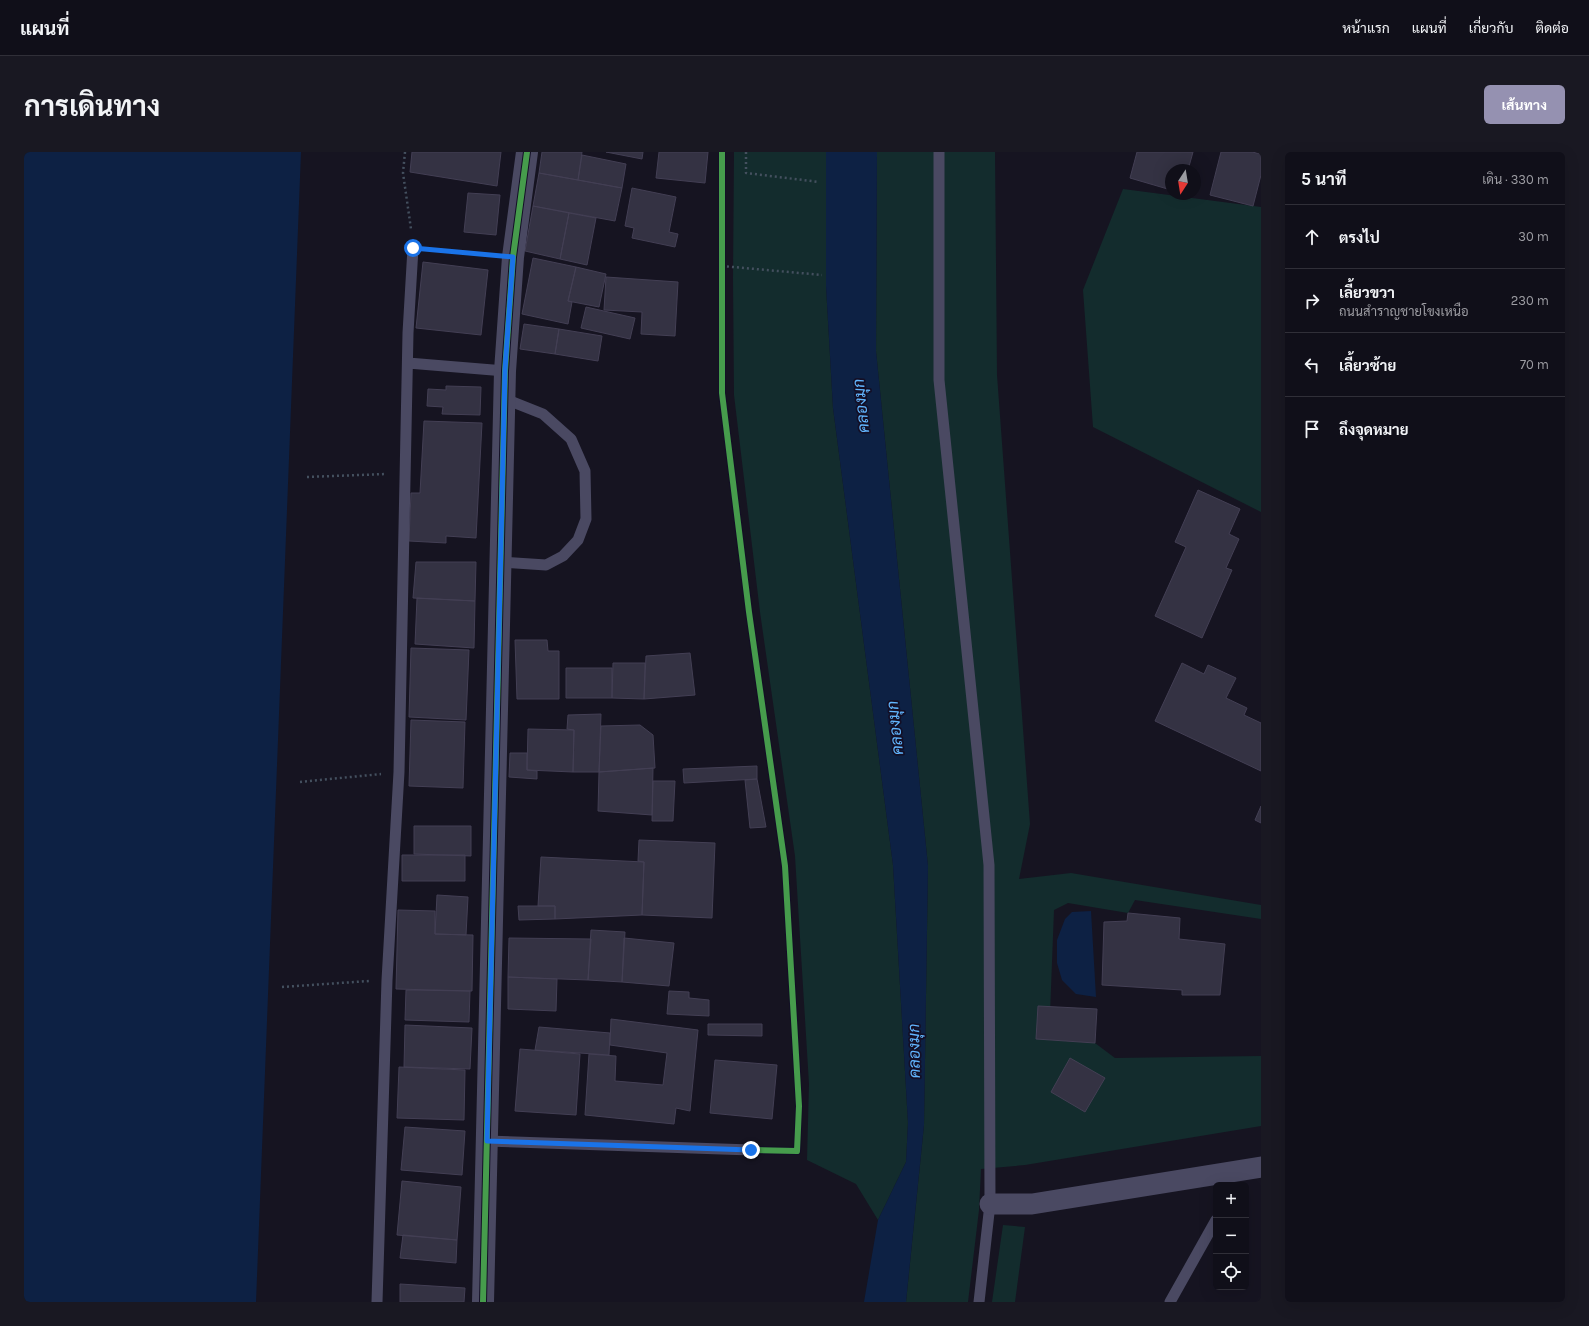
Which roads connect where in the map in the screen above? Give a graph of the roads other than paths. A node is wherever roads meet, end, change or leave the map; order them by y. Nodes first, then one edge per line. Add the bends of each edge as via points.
1 (527, 152) edge
2 (939, 152) edge
3 (413, 248) road end
4 (408, 363) junction
5 (505, 370) junction
6 (505, 399) junction
7 (501, 562) junction
8 (487, 1141) junction
9 (751, 1150) dead end
10 (1261, 1166) edge
11 (1233, 1178) edge
12 (990, 1204) junction
13 (1213, 1225) edge
14 (378, 1302) edge
15 (483, 1302) edge
16 (979, 1302) edge
17 (1170, 1302) edge

1 - 5 street via 513,257
2 - 12 lane via 939,380 989,865
3 - 4 lane
4 - 5 lane
4 - 14 lane via 399,772 387,980
5 - 6 street
6 - 7 street
6 - 7 lane via 543,414 571,439 584,472 586,519 578,540 563,556 546,565
7 - 8 street
8 - 9 lane
8 - 15 street
10 - 11 street
11 - 12 street via 1032,1204
12 - 16 lane
13 - 17 lane

